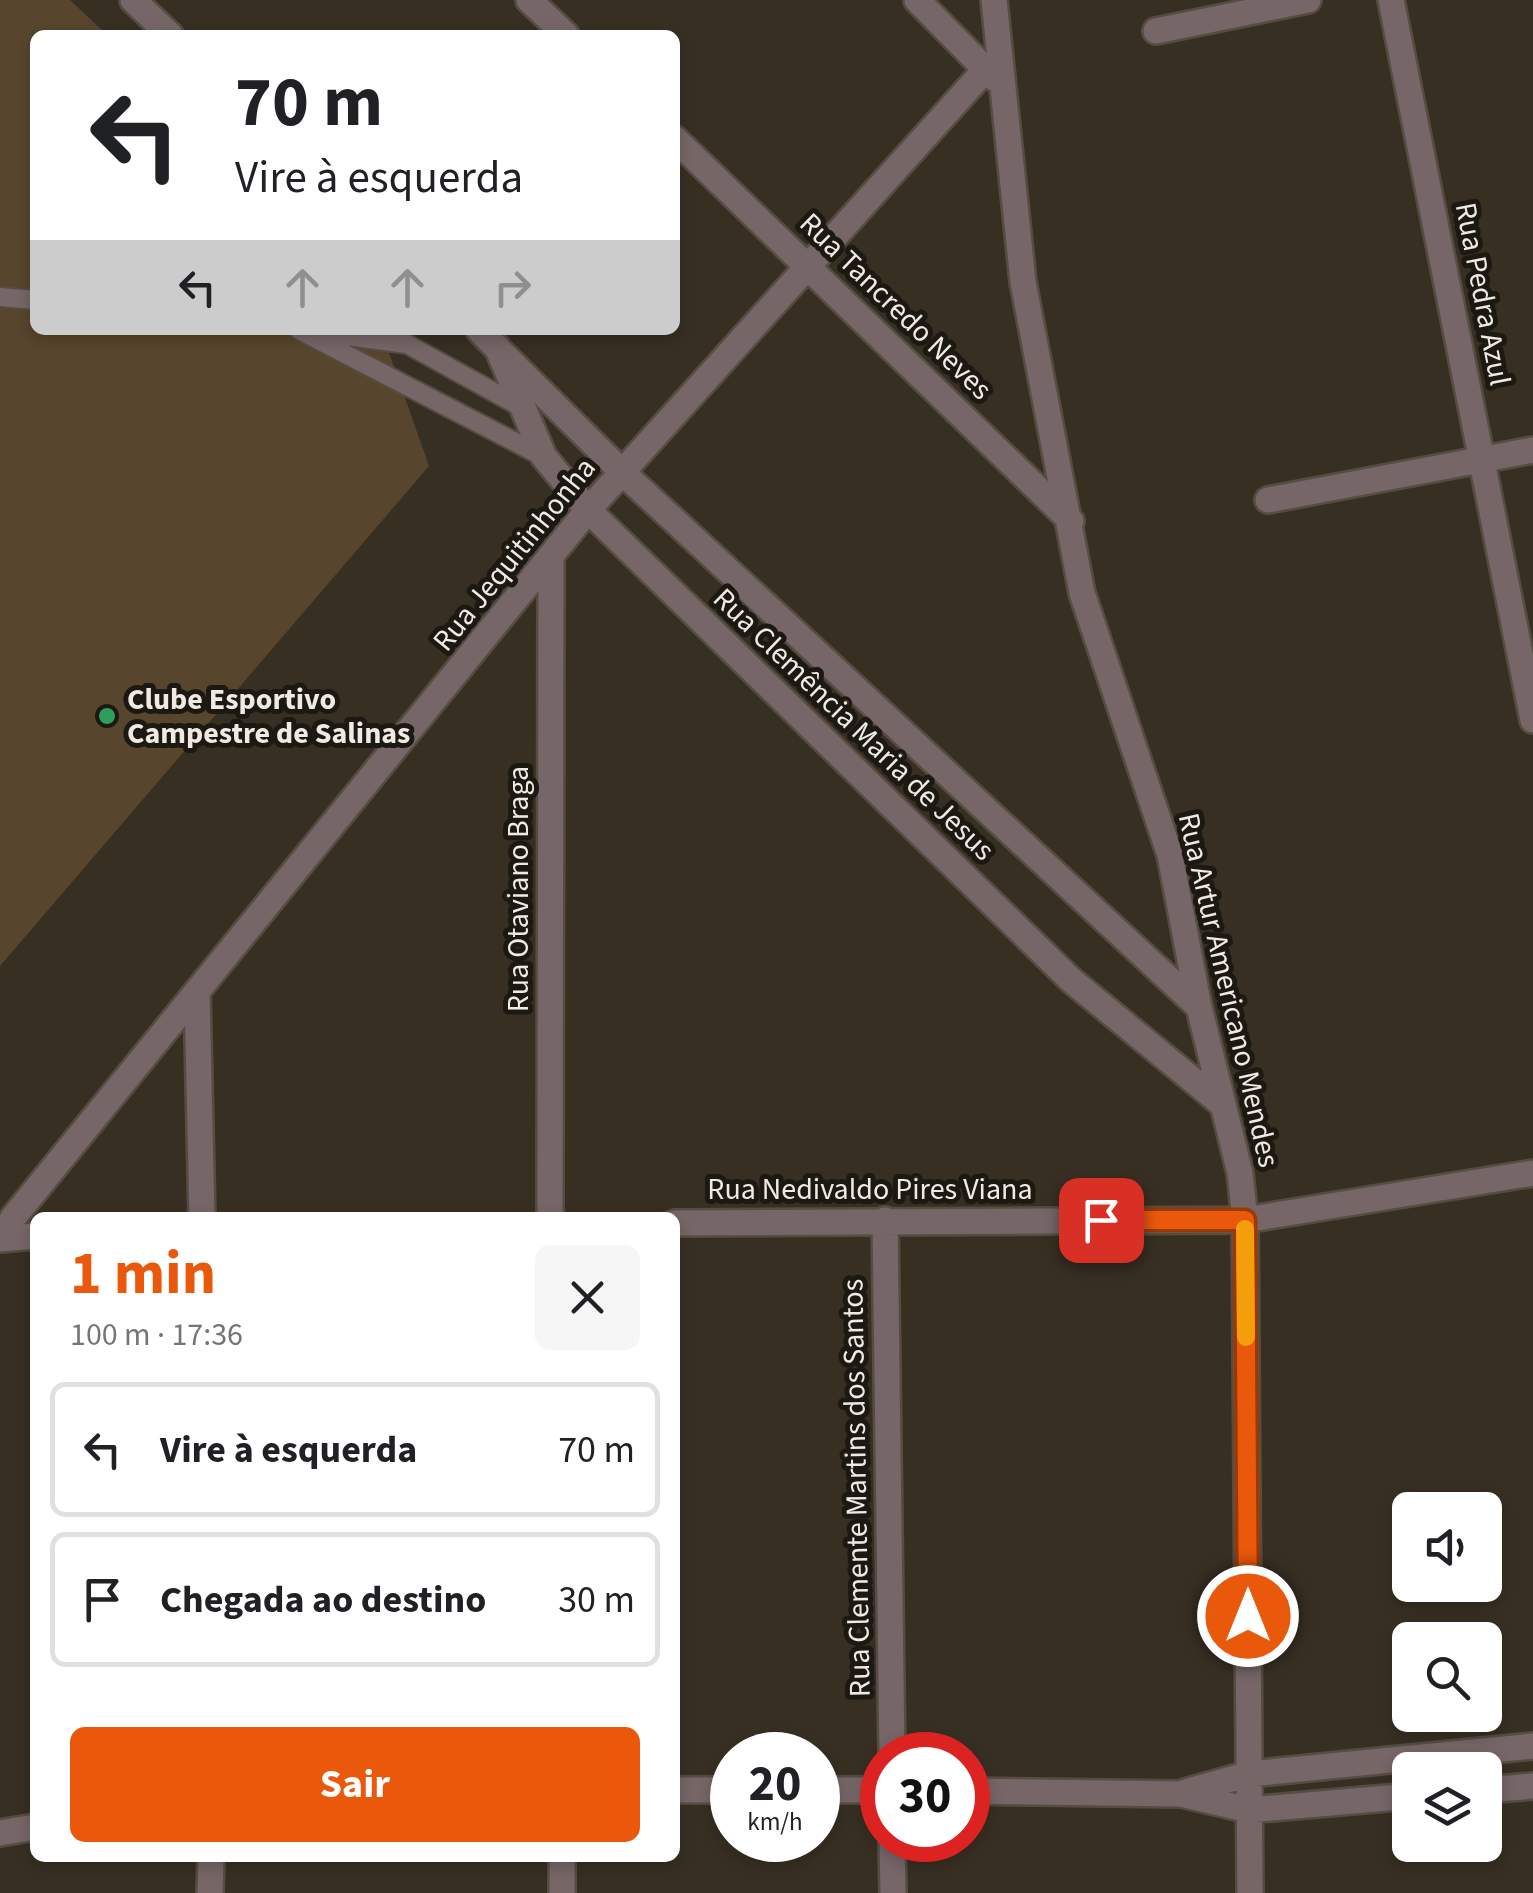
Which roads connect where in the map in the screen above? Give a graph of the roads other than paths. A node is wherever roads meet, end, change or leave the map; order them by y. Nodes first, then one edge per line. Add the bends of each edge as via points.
1 (133, 0) edge
2 (529, 0) edge
3 (917, 0) edge
4 (994, 0) edge
5 (1308, 0) edge
6 (1391, 0) edge
7 (165, 30) edge
8 (561, 30) edge
9 (1156, 31) dead end
10 (993, 77) junction
11 (680, 144) edge
12 (808, 267) junction
13 (0, 297) edge
14 (30, 300) edge
15 (312, 335) edge
16 (340, 335) edge
17 (488, 338) edge
18 (519, 406) junction
19 (1533, 450) edge
20 (544, 457) junction
21 (1484, 460) junction
22 (622, 472) junction
23 (1268, 500) dead end
24 (588, 510) junction
25 (1071, 521) junction
26 (551, 560) junction
27 (1533, 720) edge
28 (197, 992) junction
29 (1200, 1006) junction
30 (1222, 1104) junction
31 (1533, 1174) edge
32 (202, 1212) edge
33 (550, 1212) edge
34 (885, 1220) junction
35 (1245, 1220) junction
36 (680, 1223) edge
37 (3, 1227) edge
38 (30, 1235) edge
39 (892, 1732) edge
40 (1533, 1746) edge
41 (1249, 1774) junction
42 (1533, 1786) edge
43 (1502, 1789) edge
44 (680, 1790) edge
45 (710, 1790) edge
46 (990, 1791) edge
47 (1180, 1794) junction
48 (1392, 1798) edge
49 (1249, 1810) junction
50 (30, 1828) edge
51 (0, 1833) edge
52 (210, 1862) edge
53 (562, 1862) edge
54 (892, 1862) edge
55 (210, 1893) edge
56 (562, 1893) edge
57 (892, 1893) edge
58 (1250, 1893) edge

1 - 7 street
2 - 8 street
3 - 10 street
4 - 10 street, Rua Artur Americano Mendes
5 - 9 street
6 - 21 street, Rua Pedra Azul
10 - 12 street, Rua Jequitinhonha
10 - 25 street, Rua Artur Americano Mendes via 1023,282
11 - 12 street, Rua Tancredo Neves
12 - 22 street, Rua Jequitinhonha
12 - 25 street, Rua Tancredo Neves
13 - 14 lane
15 - 20 lane
16 - 18 lane via 407,344
17 - 18 street, Rua Clemência Maria de Jesus
17 - 22 street, Rua Clemência Maria de Jesus
18 - 20 street, Rua Clemência Maria de Jesus
19 - 21 street
20 - 24 street, Rua Clemência Maria de Jesus
21 - 23 street
21 - 27 street, Rua Pedra Azul
22 - 24 street, Rua Jequitinhonha
22 - 29 street, Rua Clemência Maria de Jesus
24 - 26 street, Rua Jequitinhonha
24 - 30 street, Rua Clemência Maria de Jesus via 1071,980
25 - 29 street, Rua Artur Americano Mendes via 1082,593 1170,855
26 - 28 street, Rua Jequitinhonha
26 - 33 street, Rua Otaviano Braga
28 - 32 street
28 - 37 street, Rua Jequitinhonha
29 - 30 street, Rua Artur Americano Mendes
30 - 35 street, Rua Artur Americano Mendes
31 - 35 street, Rua Nedivaldo Pires Viana
34 - 35 street, Rua Nedivaldo Pires Viana
34 - 36 street, Rua Nedivaldo Pires Viana
34 - 39 street, Rua Clemente Martins dos Santos
35 - 41 street, Rua Artur Americano Mendes
37 - 38 street
40 - 41 street
41 - 47 street
41 - 49 street, Rua Artur Americano Mendes
42 - 43 street
44 - 45 street
46 - 47 street
47 - 49 street
48 - 49 street
49 - 58 street, Rua Artur Americano Mendes
50 - 51 street
52 - 55 street
53 - 56 street
54 - 57 street

